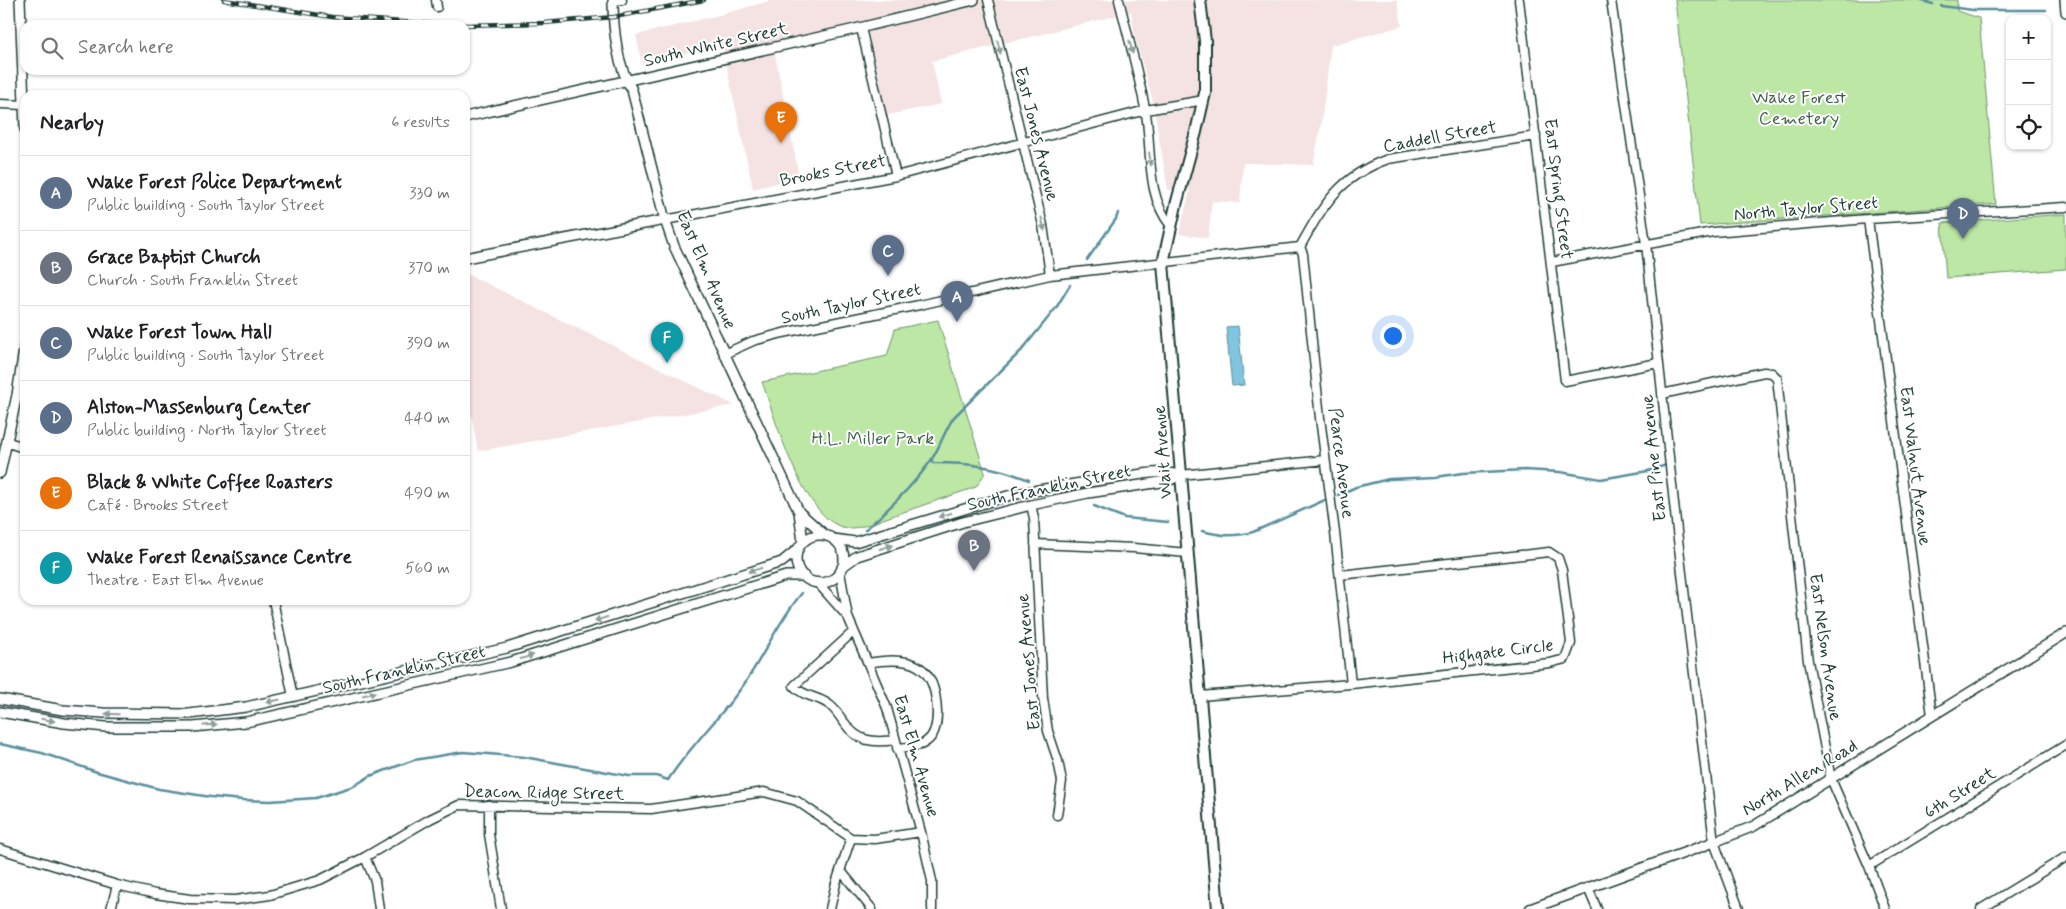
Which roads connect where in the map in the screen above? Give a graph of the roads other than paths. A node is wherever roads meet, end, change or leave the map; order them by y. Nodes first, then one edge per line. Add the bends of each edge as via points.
1 (20, 0) edge
2 (616, 0) edge
3 (974, 0) edge
4 (988, 0) edge
5 (1119, 0) edge
6 (1200, 0) edge
7 (1520, 0) edge
8 (1611, 0) edge
9 (2065, 0) edge
10 (2066, 12) edge
11 (21, 20) edge
12 (861, 28) junction
13 (24, 75) edge
14 (627, 82) junction
15 (24, 90) edge
16 (1204, 100) junction
17 (0, 104) edge
18 (20, 105) edge
19 (1146, 110) junction
20 (470, 116) edge
21 (1536, 136) junction
22 (1022, 143) junction
23 (896, 176) junction
24 (2066, 208) edge
25 (1868, 219) junction
26 (665, 220) junction
27 (1171, 226) junction
28 (1646, 244) junction
29 (1300, 247) junction
30 (470, 257) edge
31 (1552, 262) junction
32 (1164, 263) junction
33 (1050, 275) junction
34 (724, 354) junction
35 (1658, 363) junction
36 (20, 370) edge
37 (1662, 394) junction
38 (7, 442) junction
39 (20, 446) edge
40 (1326, 460) junction
41 (0, 473) edge
42 (1181, 475) junction
43 (1030, 505) junction
44 (799, 512) junction
45 (829, 537) junction
46 (1035, 544) junction
47 (801, 546) junction
48 (1187, 553) junction
49 (841, 570) junction
50 (1340, 575) junction
51 (804, 576) junction
52 (817, 582) junction
53 (274, 605) edge
54 (848, 617) junction
55 (854, 631) junction
56 (2066, 633) edge
57 (868, 664) junction
58 (1351, 684) junction
59 (1200, 696) junction
60 (293, 697) junction
61 (0, 700) edge
62 (0, 712) edge
63 (1932, 716) junction
64 (896, 744) junction
65 (2066, 745) edge
66 (1831, 780) junction
67 (489, 805) junction
68 (1057, 815) dead end
69 (921, 832) junction
70 (851, 838) junction
71 (1714, 842) junction
72 (0, 849) edge
73 (2066, 856) edge
74 (365, 858) junction
75 (1869, 866) junction
76 (841, 870) junction
77 (117, 885) junction
78 (1588, 888) junction
79 (243, 900) junction
80 (1990, 906) edge
81 (111, 909) edge
82 (244, 909) edge
83 (379, 909) edge
84 (501, 909) edge
85 (830, 909) edge
86 (872, 909) edge
87 (932, 909) edge
88 (1218, 909) edge
89 (1530, 909) edge
90 (1597, 909) edge
91 (1739, 909) edge
92 (1885, 909) edge
93 (1981, 909) edge

1 - 11 street
2 - 14 street, East Elm Avenue via 614,31
3 - 12 street, South White Street
4 -> 22 street, East Jones Avenue
5 -> 19 street
6 - 16 main road, Wait Avenue via 1207,62
7 - 21 street, East Spring Street
8 - 28 street, East Pine Avenue
9 - 10 street
12 - 14 street, South White Street
12 - 23 street
13 - 15 street
14 - 20 street, South White Street
14 - 26 street, East Elm Avenue via 632,90
16 - 19 street, Brooks Street
16 - 27 main road, Wait Avenue
17 - 18 street
19 - 22 street, Brooks Street
19 -> 27 street via 1156,201 1162,216
21 - 29 street, Caddell Street via 1373,165 1345,182 1332,195
21 - 31 street, East Spring Street
22 - 23 street, Brooks Street
22 -> 33 street, East Jones Avenue via 1043,225
23 - 26 street, Brooks Street
24 - 25 street, North Taylor Street
25 - 28 street, North Taylor Street via 1713,232
25 - 63 street, East Walnut Avenue
26 - 30 street, Brooks Street
26 - 34 street, East Elm Avenue
27 - 32 main road, Wait Avenue
28 - 31 street, North Taylor Street
28 - 35 street, East Pine Avenue
29 - 32 street
29 - 40 street, Pearce Avenue
31 - 35 street, East Spring Street via 1565,381
32 - 33 street, South Taylor Street
32 - 42 main road, Wait Avenue
33 - 34 street, South Taylor Street via 784,333 753,341
34 - 44 street, East Elm Avenue
35 - 37 street, East Pine Avenue
36 - 38 street
37 - 66 street, East Nelson Avenue via 1764,372 1777,378 1808,661
37 - 71 street, East Pine Avenue
38 - 39 street
38 - 41 street
40 - 42 street
40 - 50 street, Pearce Avenue
42 - 43 street, South Franklin Street via 1168,481
42 -> 45 street, South Franklin Street via 1167,471 1030,492 855,542
42 - 48 main road, Wait Avenue
43 - 46 street, East Jones Avenue
49 -> 43 street, South Franklin Street via 857,556 962,522
44 - 45 street, East Elm Avenue
44 - 47 street, East Elm Avenue
45 - 47 street via 818,534
45 - 49 street via 843,552
46 - 48 street
46 - 68 street, East Jones Avenue via 1043,698 1062,781
47 - 51 street via 797,565
47 -> 60 street, South Franklin Street via 782,562 545,637
48 - 59 main road, Wait Avenue
49 - 52 street via 830,581
49 - 54 street, East Elm Avenue
50 - 58 street, Pearce Avenue
50 - 58 street, Highgate Circle via 1549,552 1558,558 1562,570 1571,643 1565,659 1550,663
51 - 52 street
62 -> 51 street, South Franklin Street via 64,724 106,727 193,727 246,722 511,662 786,576
52 - 54 street, East Elm Avenue
53 - 60 street
54 - 55 street, East Elm Avenue
55 - 57 street, East Elm Avenue
55 - 64 street via 794,686 807,696 831,705 855,736
56 - 63 street, North Allen Road
57 - 64 street, East Elm Avenue via 887,708
57 - 64 street via 901,660 914,664 933,682 937,705 934,731 928,741 918,746
58 - 59 street, Highgate Circle
59 - 88 main road, Wait Avenue
60 -> 61 street, South Franklin Street via 189,714 103,714
63 - 66 street, North Allen Road
64 - 69 street, East Elm Avenue
65 - 75 street, 6th Street
66 - 71 street, North Allen Road via 1770,818
66 - 75 street, East Nelson Avenue
67 - 70 street, Deacon Ridge Street via 651,810 764,792 797,801
67 - 74 street, Deacon Ridge Street via 459,805
67 - 84 street via 489,834
69 - 70 street via 875,839
69 - 87 street, East Elm Avenue via 932,881
70 - 76 street
71 - 78 street, North Allen Road
71 - 91 street, East Pine Avenue
72 - 77 street, Deacon Ridge Street
73 - 80 street
74 - 79 street, Deacon Ridge Street via 320,880
74 - 83 street via 375,881
75 - 92 street, East Nelson Avenue
76 - 85 street
76 - 86 street
77 - 79 street, Deacon Ridge Street via 190,899
77 - 81 street
78 - 89 street, North Allen Road
78 - 90 street
79 - 82 street
80 - 93 street

